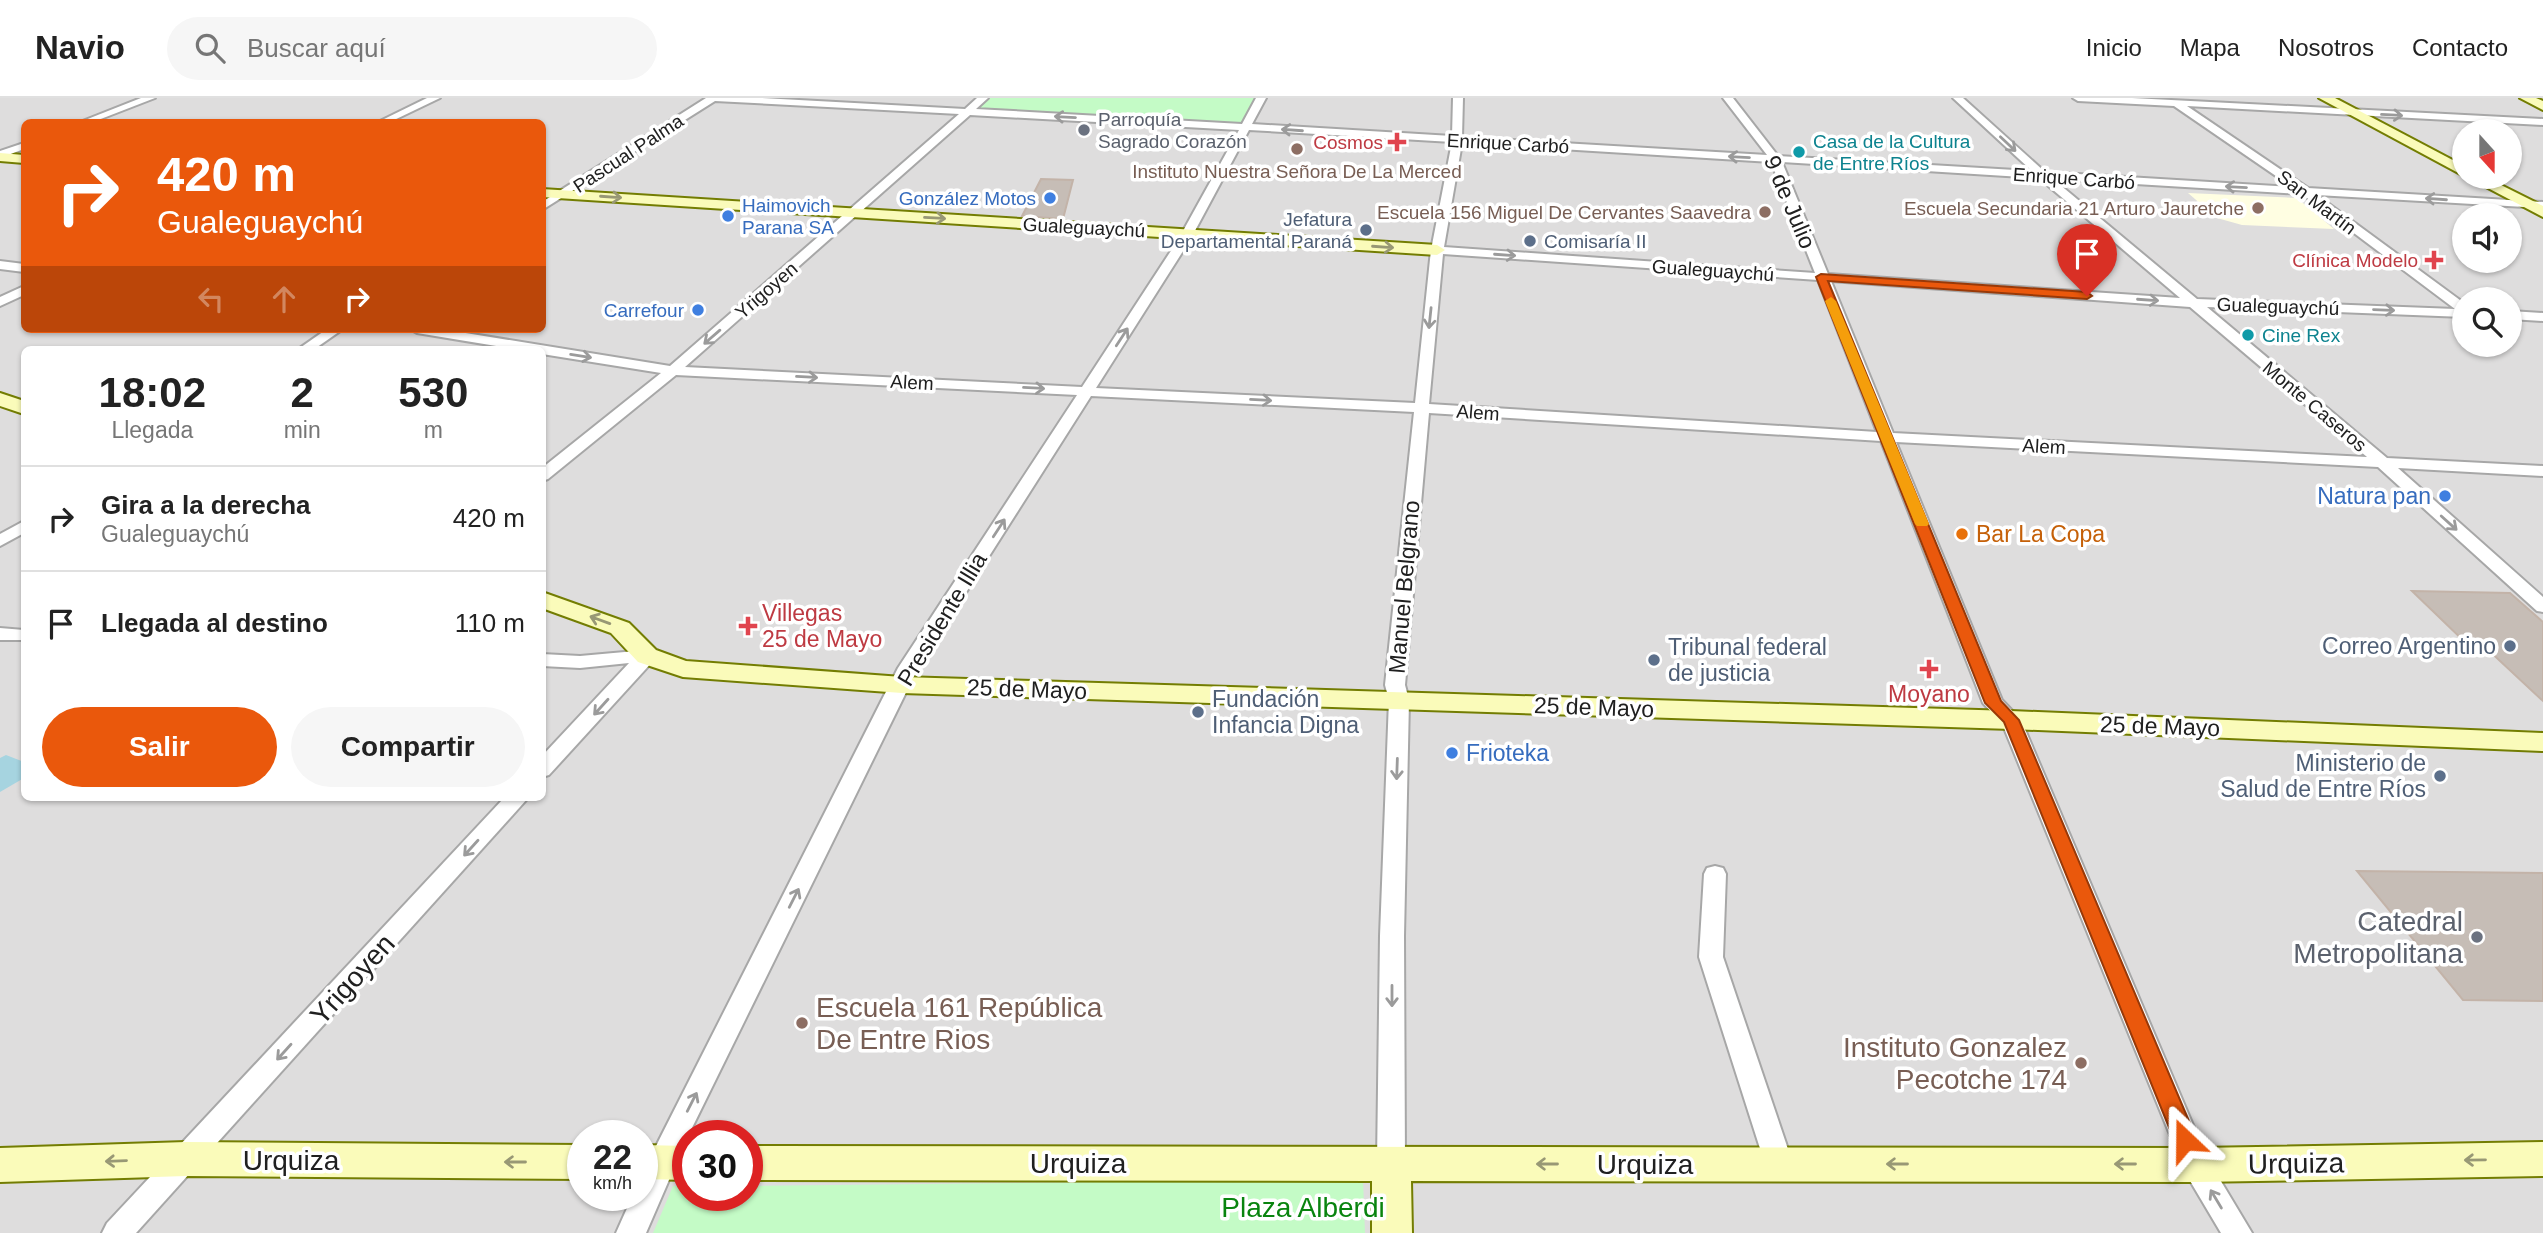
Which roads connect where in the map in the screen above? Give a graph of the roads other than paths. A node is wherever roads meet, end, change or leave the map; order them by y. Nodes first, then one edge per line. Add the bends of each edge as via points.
1 (150, 98) edge
2 (435, 98) edge
3 (713, 98) edge
4 (983, 98) edge
5 (1261, 98) edge
6 (1458, 98) edge
7 (1728, 98) edge
8 (1958, 98) edge
9 (2078, 98) edge
10 (2326, 98) edge
11 (2526, 98) edge
12 (2173, 101) edge
13 (2543, 106) edge
14 (967, 112) junction
15 (2350, 113) junction
16 (93, 119) edge
17 (390, 119) edge
18 (2543, 122) edge
19 (1245, 127) junction
20 (1457, 141) junction
21 (21, 147) edge
22 (0, 156) edge
23 (21, 159) edge
24 (1776, 160) junction
25 (2452, 166) edge
26 (2042, 175) junction
27 (2501, 189) edge
28 (2304, 190) junction
29 (546, 193) edge
30 (565, 194) junction
31 (546, 205) edge
32 (2536, 205) edge
33 (2543, 212) edge
34 (854, 213) junction
35 (1186, 234) junction
36 (1437, 250) junction
37 (0, 265) edge
38 (21, 268) edge
39 (1821, 277) junction
40 (21, 292) edge
41 (0, 302) edge
42 (2452, 302) edge
43 (2193, 303) junction
44 (2452, 311) edge
45 (2522, 316) edge
46 (2543, 317) edge
47 (330, 333) edge
48 (441, 333) edge
49 (310, 346) edge
50 (521, 346) edge
51 (546, 350) edge
52 (673, 371) junction
53 (1087, 391) junction
54 (0, 399) edge
55 (21, 407) edge
56 (1420, 408) junction
57 (1888, 437) junction
58 (2383, 464) junction
59 (2543, 471) edge
60 (546, 473) edge
61 (21, 528) edge
62 (0, 541) edge
63 (546, 600) edge
64 (2543, 607) edge
65 (0, 634) edge
66 (21, 635) edge
67 (647, 656) junction
68 (546, 660) edge
69 (905, 676) junction
70 (1397, 693) junction
71 (2002, 712) junction
72 (2543, 725) edge
73 (2543, 742) edge
74 (546, 766) edge
75 (514, 801) edge
76 (1715, 874) dead end
77 (186, 1159) junction
78 (2543, 1159) edge
79 (567, 1162) edge
80 (664, 1162) edge
81 (763, 1163) edge
82 (1391, 1163) junction
83 (1779, 1164) junction
84 (0, 1165) edge
85 (2196, 1165) junction
86 (117, 1233) edge
87 (631, 1233) edge
88 (1392, 1233) edge
89 (2237, 1233) edge

1 - 16 street
2 - 17 street
3 - 14 street, Enrique Carbó
3 - 30 street, Pascual Palma
4 - 14 street, Yrigoyen
5 - 19 street, Presidente Illia
6 - 20 street, Manuel Belgrano
7 - 24 street, 9 de Julio
8 -> 26 street, Monte Caseros
9 - 12 street
10 - 15 street
11 - 13 street
12 - 15 street
12 - 28 street, San Martín
19 -> 14 street, Enrique Carbó
14 - 34 street, Yrigoyen
15 -> 18 street
15 - 25 street
20 -> 19 street, Enrique Carbó
19 - 35 street, Presidente Illia
24 -> 20 street, Enrique Carbó
20 - 36 street, Manuel Belgrano
21 - 22 street
22 - 23 street
24 - 26 street, Enrique Carbó
24 - 39 street, 9 de Julio
28 -> 26 street, Enrique Carbó
26 - 43 street, Monte Caseros
27 - 32 street
32 -> 28 street, Enrique Carbó
28 - 42 street, San Martín
29 - 30 street, Gualeguaychú
30 - 31 street, Pascual Palma
30 -> 34 street, Gualeguaychú
32 - 33 street
34 -> 35 street, Gualeguaychú
34 -> 52 street, Yrigoyen
35 -> 36 street, Gualeguaychú
53 -> 35 street, Presidente Illia
36 -> 39 street, Gualeguaychú
36 -> 56 street, Manuel Belgrano
37 - 38 street
39 -> 43 street, Gualeguaychú
39 - 57 street, 9 de Julio
40 - 41 street
43 -> 44 street, Gualeguaychú
43 - 58 street, Monte Caseros
45 - 46 street
47 - 49 street
48 -> 50 street, Alem
51 -> 52 street, Alem
52 -> 53 street, Alem
52 - 60 street, Yrigoyen
53 -> 56 street, Alem
69 -> 53 street, Presidente Illia
54 - 55 street
56 - 57 street, Alem
56 - 70 street, Manuel Belgrano
57 - 58 street, Alem
57 - 71 street, 9 de Julio
58 - 59 street, Alem
58 -> 64 street, Monte Caseros
61 - 62 street
67 -> 63 street via 620,628
65 - 66 street
67 - 68 street, 25 de Mayo
67 - 69 street, 25 de Mayo via 683,669
67 -> 74 street
69 - 70 street, 25 de Mayo
80 -> 69 street, Presidente Illia
70 - 71 street, 25 de Mayo
70 -> 82 street, Manuel Belgrano
71 - 72 street, 25 de Mayo
71 - 73 street, 25 de Mayo
71 - 85 street, 9 de Julio
75 -> 77 street, Yrigoyen
76 - 83 street via 1712,957
79 -> 77 street, Urquiza
77 -> 84 street, Urquiza
77 - 86 street, Yrigoyen
78 -> 85 street, Urquiza
80 - 87 street, Presidente Illia
81 - 82 street, Urquiza
83 -> 82 street, Urquiza
82 - 88 street
85 -> 83 street, Urquiza
89 -> 85 street, 9 de Julio

